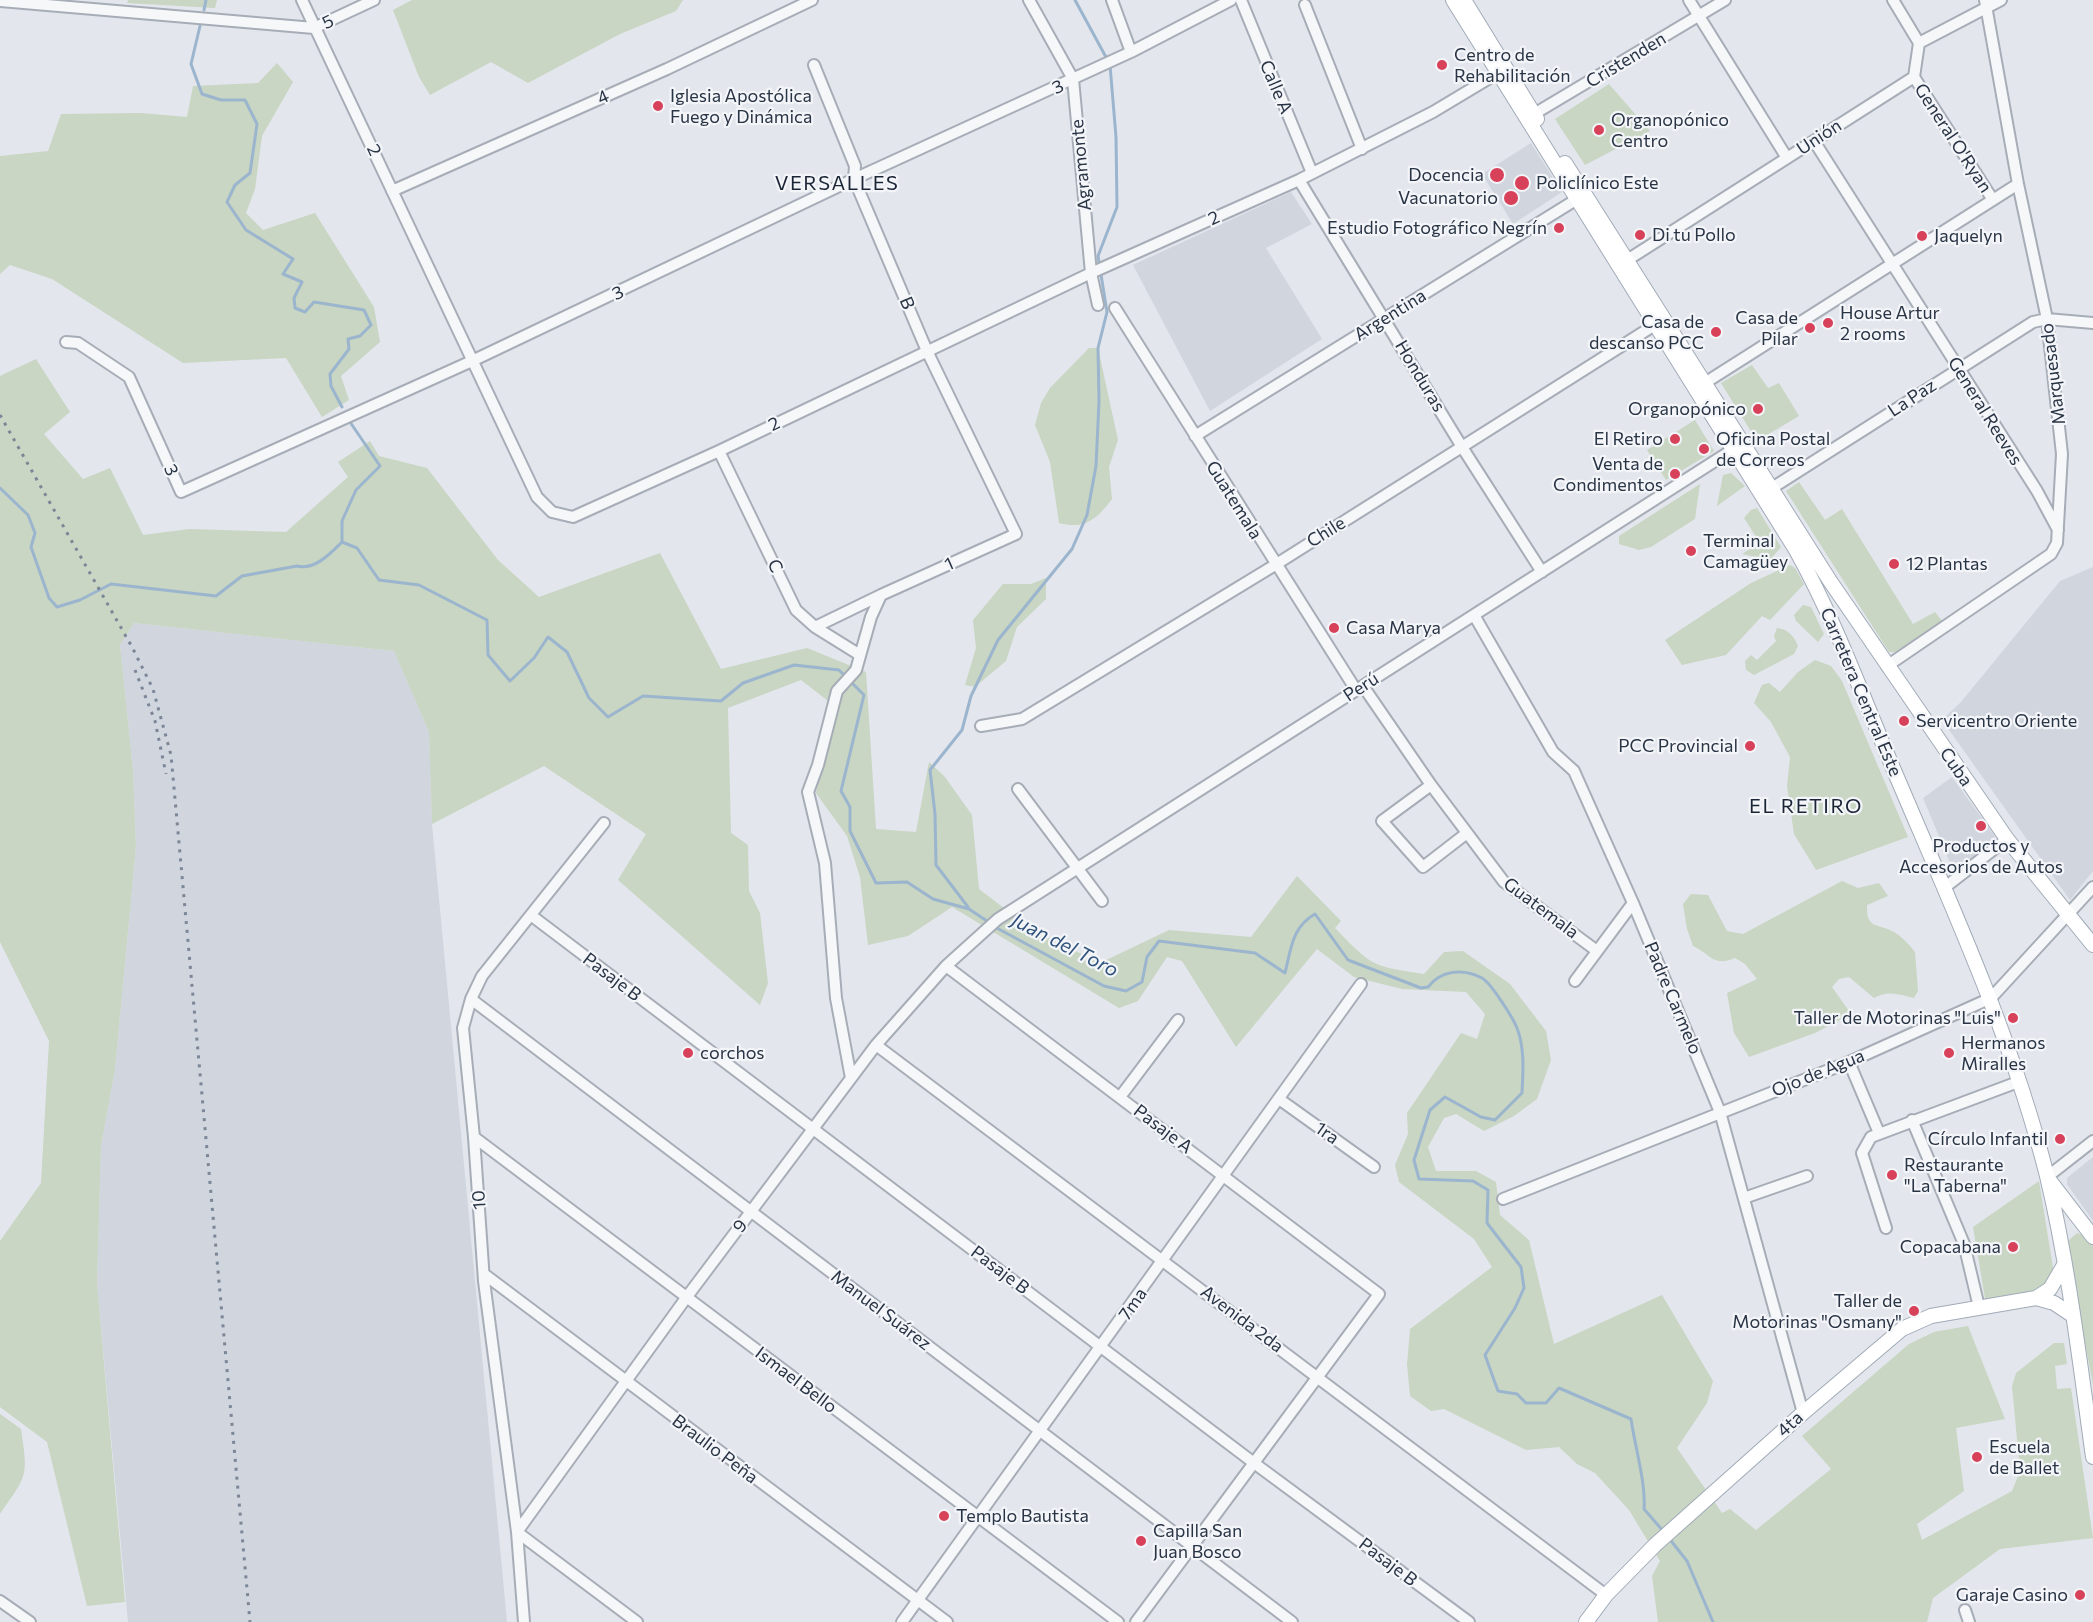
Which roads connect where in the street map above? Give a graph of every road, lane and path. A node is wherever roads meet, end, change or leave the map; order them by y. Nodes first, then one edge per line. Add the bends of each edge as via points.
1 (302, 0) edge
2 (374, 0) edge
3 (812, 0) edge
4 (1029, 0) edge
5 (1112, 0) edge
6 (1231, 0) edge
7 (1241, 0) edge
8 (1453, 0) edge
9 (1464, 0) edge
10 (1689, 0) edge
11 (1725, 0) edge
12 (1893, 0) edge
13 (2001, 0) edge
14 (0, 1) edge
15 (1986, 4) edge
16 (1305, 5) dead end
17 (1699, 16) junction
18 (314, 28) junction
19 (1919, 44) junction
20 (1131, 52) junction
21 (814, 66) dead end
22 (1501, 71) junction
23 (1914, 77) junction
24 (1073, 79) junction
25 (1530, 117) junction
26 (1814, 141) junction
27 (1362, 149) junction
28 (1788, 158) junction
29 (1312, 173) junction
30 (854, 179) junction
31 (1299, 180) junction
32 (2018, 184) junction
33 (392, 191) junction
34 (1581, 197) junction
35 (1992, 200) junction
36 (1622, 263) junction
37 (1891, 264) junction
38 (1090, 273) junction
39 (1098, 305) dead end
40 (1114, 308) dead end
41 (1385, 318) junction
42 (2047, 319) junction
43 (1659, 322) junction
44 (2093, 323) edge
45 (66, 342) dead end
46 (927, 351) junction
47 (472, 361) junction
48 (1958, 368) junction
49 (1700, 386) junction
50 (1195, 436) junction
51 (1462, 447) junction
52 (1733, 450) junction
53 (719, 451) junction
54 (1772, 488) junction
55 (2058, 530) junction
56 (1016, 534) joint
57 (1275, 565) junction
58 (1542, 572) junction
59 (1830, 581) joint
60 (881, 595) junction
61 (1848, 608) junction
62 (1474, 615) junction
63 (1831, 618) junction
64 (1860, 626) junction
65 (815, 627) junction
66 (1839, 639) junction
67 (860, 655) junction
68 (1887, 666) junction
69 (1360, 688) junction
70 (981, 726) dead end
71 (1431, 785) junction
72 (1018, 789) dead end
73 (604, 824) dead end
74 (1467, 833) junction
75 (2007, 839) junction
76 (1078, 867) junction
77 (2093, 887) edge
78 (1944, 888) junction
79 (1102, 901) dead end
80 (1633, 903) junction
81 (532, 916) junction
82 (2068, 917) junction
83 (980, 933) joint
84 (2093, 945) edge
85 (1597, 951) junction
86 (946, 966) junction
87 (1575, 981) dead end
88 (1362, 984) dead end
89 (1991, 998) junction
90 (471, 999) junction
91 (1178, 1020) dead end
92 (876, 1045) junction
93 (1849, 1062) junction
94 (851, 1078) junction
95 (2018, 1082) junction
96 (1120, 1097) junction
97 (1280, 1099) junction
98 (1720, 1112) junction
99 (1912, 1120) junction
100 (814, 1129) junction
101 (1879, 1133) junction
102 (474, 1137) junction
103 (2093, 1141) edge
104 (1374, 1167) dead end
105 (1224, 1175) junction
106 (1807, 1176) dead end
107 (2047, 1177) junction
108 (1744, 1198) junction
109 (1503, 1199) dead end
110 (751, 1212) junction
111 (1886, 1228) dead end
112 (2093, 1238) edge
113 (1164, 1260) junction
114 (2064, 1265) junction
115 (484, 1274) junction
116 (686, 1298) junction
117 (2036, 1298) junction
118 (1979, 1307) junction
119 (2073, 1315) junction
120 (1102, 1347) junction
121 (1318, 1378) junction
122 (625, 1381) junction
123 (2090, 1408) edge
124 (1803, 1413) junction
125 (1040, 1431) junction
126 (2093, 1457) edge
127 (1254, 1463) junction
128 (979, 1517) junction
129 (517, 1533) junction
130 (1192, 1547) junction
131 (1606, 1595) junction
132 (918, 1600) junction
133 (0, 1601) edge
134 (1965, 1610) dead end
135 (30, 1622) edge
136 (524, 1622) edge
137 (637, 1622) edge
138 (902, 1622) edge
139 (947, 1622) edge
140 (1118, 1622) edge
141 (1136, 1622) edge
142 (1292, 1622) edge
143 (1469, 1622) edge
144 (1586, 1622) edge
145 (1969, 1622) edge

1 - 18 street, 2
2 - 18 street, 5
3 - 33 street, 4
4 - 24 street, Agramonte
5 - 20 street
6 - 20 street, 3
7 - 29 street, Calle A
8 - 22 main road, Carretera Central Este
9 - 22 main road, Carretera Central Este
10 - 17 street
11 - 17 street, Cristenden
12 - 19 street
13 - 15 street
14 - 18 street
15 - 19 street
15 - 32 street, Marquesado
16 - 27 street
17 - 25 street, Cristenden
17 - 28 street
18 - 33 street, 2
19 - 23 street
20 - 24 street, 3
21 - 30 street, B via 855,166
22 - 25 main road, Carretera Central Este
22 - 27 street, 2
23 - 26 street, Unión
23 - 35 street, General O'Ryan
24 - 30 street, 3
24 - 38 street, Agramonte
25 - 34 main road, Carretera Central Este
26 - 28 street, Unión
26 - 37 street, General Reeves
27 - 29 street, 2
28 - 36 street, Unión
29 - 31 street, 2
30 - 46 street, B
30 - 47 street, 3
31 - 38 street, 2
31 - 41 street, Honduras
32 - 35 street
32 - 42 street, Marquesado
33 - 47 street, 2
34 - 36 main road, Carretera Central Este
34 - 41 street, Argentina
35 - 37 street
36 - 43 main road, Carretera Central Este
37 - 48 street, General Reeves
37 - 49 street
38 - 39 street, Agramonte
38 - 46 street, 2
40 - 50 street, Guatemala
41 - 50 street, Argentina
41 - 51 street, Honduras
42 - 44 street, La Paz
42 - 48 street, La Paz via 2032,322
42 - 55 street, Marquesado via 2062,454
43 - 49 main road, Carretera Central Este
43 - 51 street, Chile
45 - 47 street, 3 via 78,343 129,377 181,492
46 - 53 street, 2
46 - 56 street, B
47 - 53 street, 2 via 537,497 552,512 573,517
48 - 54 street, La Paz
48 - 55 street, General Reeves
49 - 52 main road, Carretera Central Este
50 - 57 street, Guatemala
51 - 57 street, Chile
51 - 58 street, Honduras
52 - 54 main road, Carretera Central Este
52 - 58 street, Perú
52 - 63 main road, Carretera Central Este via 1797,550
53 - 65 street, C via 796,610
54 - 59 main road, Carretera Central Este
55 - 68 street, Marquesado via 2051,554
56 - 60 street, 1
57 - 69 street, Guatemala
57 - 70 street, Chile via 1022,718
58 - 62 street, Perú
59 - 61 main road, Cuba
60 - 65 street, 1
60 - 67 street
61 - 63 main road
61 - 64 main road, Cuba
62 - 69 street, Perú
62 - 80 street, Padre Carmelo via 1553,752 1575,771
63 - 66 main road, Carretera Central Este
64 - 66 main road
64 - 68 main road, Cuba
65 - 67 street, C
66 - 78 main road, Carretera Central Este
67 - 94 street via 852,676 837,691 808,792 825,863 836,998
68 - 75 main road, Cuba
69 - 71 street, Guatemala
69 - 76 street, Perú
71 - 74 street, Guatemala
71 - 74 street via 1382,821 1423,867
72 - 76 street
73 - 81 street, 10
74 - 85 street, Guatemala via 1504,882
75 - 78 street
75 - 82 main road, Cuba
76 - 79 street
76 - 83 street, Perú
77 - 82 street, Ojo de Agua
78 - 89 main road, Carretera Central Este
80 - 85 street
80 - 98 street, Padre Carmelo
81 - 90 street, 10 via 482,976
81 - 100 street, Pasaje B
82 - 84 main road, Cuba
82 - 89 street, Ojo de Agua
83 - 86 street, 9
85 - 87 street
86 - 92 street, 9
86 - 96 street, Pasaje A
88 - 97 street, 7ma
89 - 93 street, Ojo de Agua
89 - 95 main road, Carretera Central Este
90 - 102 street, 10 via 463,1028
90 - 110 street, Manuel Suárez
91 - 96 street
92 - 94 street, 9
92 - 113 street, Avenida 2da
93 - 98 street, Ojo de Agua
93 - 101 street
94 - 100 street, 9
95 - 99 street
95 - 107 main road, Carretera Central Este
96 - 105 street, Pasaje A
97 - 104 street, 1ra
97 - 105 street, 7ma
98 - 108 street, Padre Carmelo
98 - 109 street, Ojo de Agua
99 - 101 street
99 - 118 street via 1964,1245
100 - 110 street, 9
100 - 120 street, Pasaje B
101 - 111 street via 1871,1137 1863,1154
102 - 115 street, 10
102 - 116 street, Ismael Bello
103 - 107 street
105 - 113 street, 7ma
105 - 121 street, Pasaje A via 1379,1294
106 - 108 street
107 - 112 main road
107 - 114 main road, Carretera Central Este
108 - 124 street, Padre Carmelo
110 - 116 street, 9
110 - 125 street, Manuel Suárez
113 - 120 street, 7ma
113 - 121 street, Avenida 2da
114 - 117 main road via 2050,1289
114 - 119 main road, Carretera Central Este
115 - 122 street, Braulio Peña
115 - 129 street, 10
116 - 122 street, 9
116 - 128 street, Ismael Bello
117 - 118 main road, 4ta
117 - 119 main road
118 - 124 main road, 4ta via 1931,1316 1902,1329
119 - 123 main road, Carretera Central Este
120 - 125 street, 7ma
120 - 127 street, Pasaje B
121 - 127 street
121 - 131 street, Avenida 2da
122 - 129 street, 9
122 - 132 street, Braulio Peña
123 - 126 main road, Carretera Central Este
124 - 131 main road, 4ta via 1655,1545
125 - 128 street, 7ma
125 - 130 street, Manuel Suárez
127 - 130 street
127 - 143 street, Pasaje B
128 - 132 street, 7ma
128 - 140 street, Ismael Bello
129 - 136 street, 10
129 - 137 street
130 - 141 street
130 - 142 street, Manuel Suárez
131 - 144 main road, 4ta
132 - 138 street, 7ma
132 - 139 street, Braulio Peña
133 - 135 street
134 - 145 street

